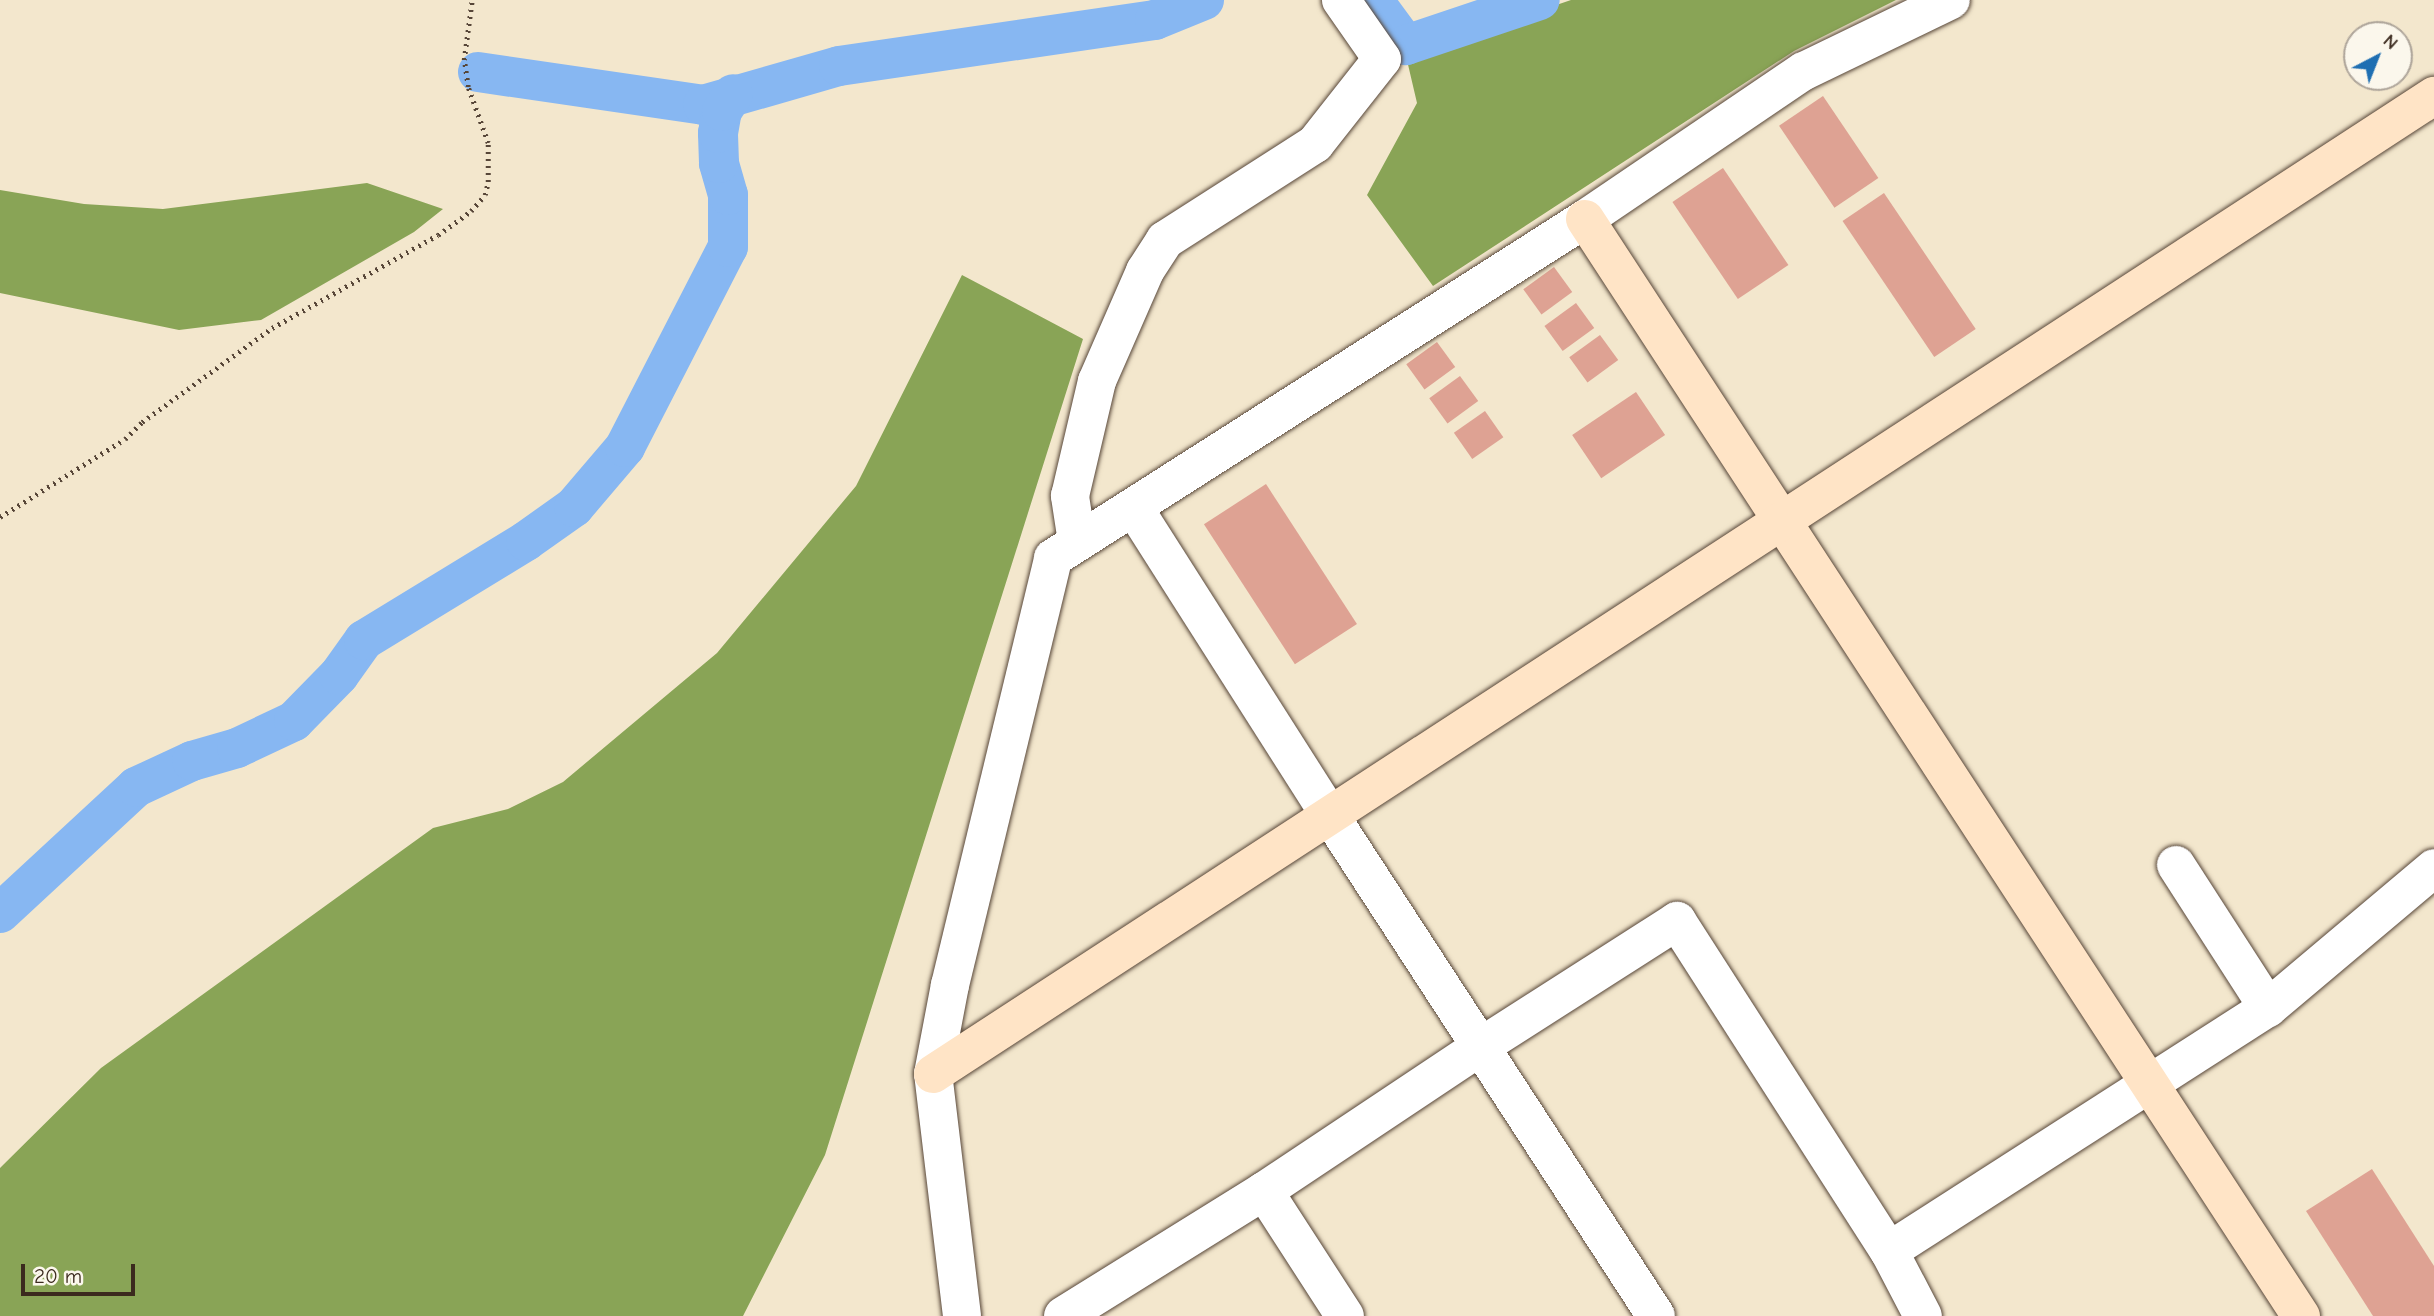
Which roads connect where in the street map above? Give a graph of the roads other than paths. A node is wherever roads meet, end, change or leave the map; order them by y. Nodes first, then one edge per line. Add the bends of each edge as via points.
1 (1342, 0) edge
2 (1951, 0) edge
3 (2434, 96) edge
4 (1585, 219) junction
5 (1135, 508) junction
6 (1784, 522) junction
7 (1077, 542) junction
8 (1329, 814) junction
9 (2176, 865) dead end
10 (2434, 868) edge
11 (2268, 1008) junction
12 (1480, 1046) junction
13 (933, 1074) junction
14 (2151, 1084) junction
15 (1264, 1191) junction
16 (1889, 1251) junction
17 (962, 1316) edge
18 (1063, 1316) edge
19 (1345, 1316) edge
20 (1656, 1316) edge
21 (1923, 1316) edge
22 (2301, 1316) edge

1 - 7 street via 1382,59 1315,145 1165,240 1145,271 1097,382 1070,496
2 - 4 street via 1804,71
3 - 6 street
4 - 5 street
4 - 6 street
5 - 7 street
5 - 8 street
6 - 8 street
6 - 14 street
7 - 13 street via 1053,558 950,985
8 - 12 street
8 - 13 street
9 - 11 street
10 - 11 street
11 - 14 street
12 - 15 street
12 - 16 street via 1677,921
12 - 20 street
13 - 17 street
14 - 16 street
14 - 22 street
15 - 18 street
15 - 19 street
16 - 21 street

